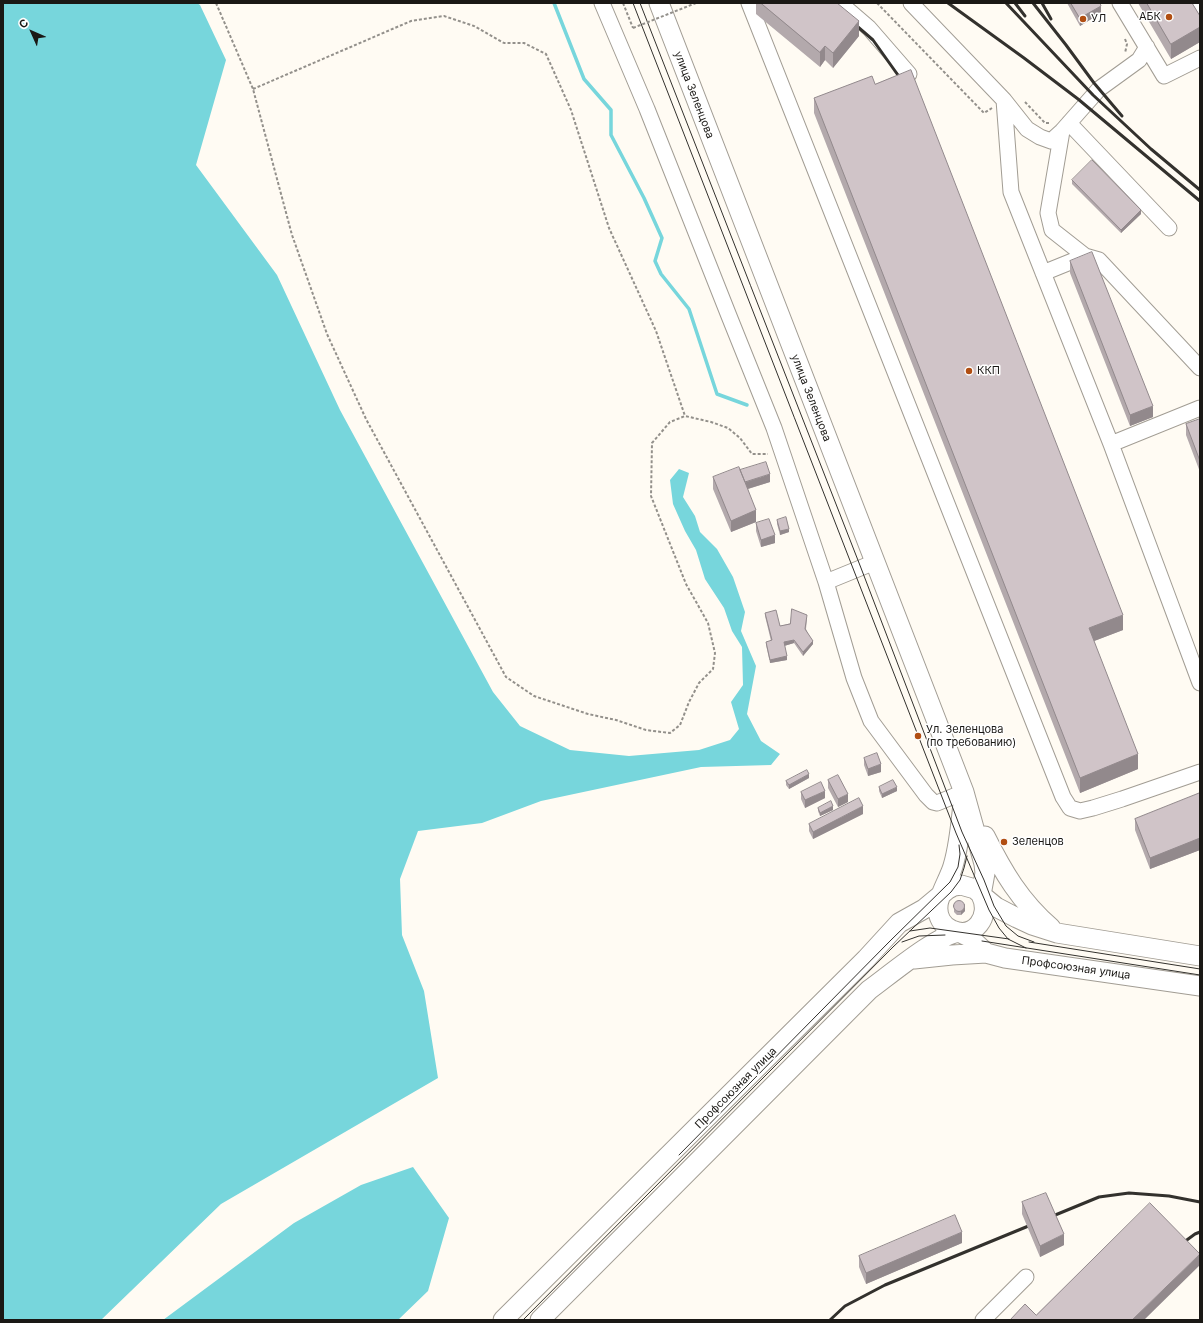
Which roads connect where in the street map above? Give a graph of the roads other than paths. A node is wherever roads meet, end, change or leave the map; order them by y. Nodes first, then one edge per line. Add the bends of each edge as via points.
1 (602, 3) edge
2 (659, 3) edge
3 (749, 3) edge
4 (840, 3) edge
5 (911, 3) edge
6 (1120, 3) edge
7 (1193, 3) edge
8 (1200, 16) edge
9 (1147, 47) junction
10 (1200, 58) edge
11 (909, 74) edge
12 (1004, 100) junction
13 (1062, 125) junction
14 (1169, 228) dead end
15 (1052, 230) junction
16 (1030, 241) junction
17 (1085, 256) junction
18 (1043, 273) junction
19 (1200, 368) edge
20 (1200, 408) edge
21 (1111, 444) junction
22 (875, 562) junction
23 (826, 582) junction
24 (1200, 683) edge
25 (1200, 772) edge
26 (964, 792) junction
27 (942, 895) junction
28 (983, 898) junction
29 (959, 932) junction
30 (1057, 933) junction
31 (986, 953) junction
32 (1200, 956) edge
33 (911, 959) junction
34 (1200, 986) edge
35 (1026, 1277) dead end
36 (503, 1320) edge
37 (540, 1320) edge
38 (983, 1320) edge

1 - 23 lane via 784,453
2 - 22 main road, улица Зеленцова
3 - 25 lane via 1063,797 1070,808 1080,811
4 - 11 lane via 870,28
5 - 12 lane
6 - 9 lane
7 - 8 lane
9 - 10 lane via 1164,76
9 - 13 lane via 1139,60 1099,89
12 - 13 lane via 1028,129 1040,137 1051,141
12 - 16 lane via 1011,192
13 - 14 lane
13 - 15 lane via 1048,213
15 - 16 lane
15 - 17 lane
16 - 18 lane
17 - 18 lane
17 - 19 lane via 1099,260
18 - 21 lane
20 - 21 lane
21 - 24 lane
22 - 23 lane
22 - 26 main road, улица Зеленцова
23 - 26 lane via 854,678 871,721 933,802 937,803
26 - 27 main road, улица Зеленцова via 957,848
26 - 28 main road, улица Зеленцова via 984,864
26 - 30 main road via 1008,879 1035,913
27 - 28 main road, Профсоюзная улица via 948,889 961,885 971,886
27 - 29 main road via 938,904 938,914 942,923
27 - 36 main road, Профсоюзная улица via 899,923 866,959
28 - 29 main road via 985,911 982,921 974,929
28 - 30 main road, Профсоюзная улица via 1017,918
29 - 31 main road, Профсоюзная улица via 969,937
29 - 33 main road via 946,936
30 - 32 main road, Профсоюзная улица
31 - 33 main road
31 - 34 main road, Профсоюзная улица via 1005,958
33 - 37 main road via 869,990
35 - 38 lane

